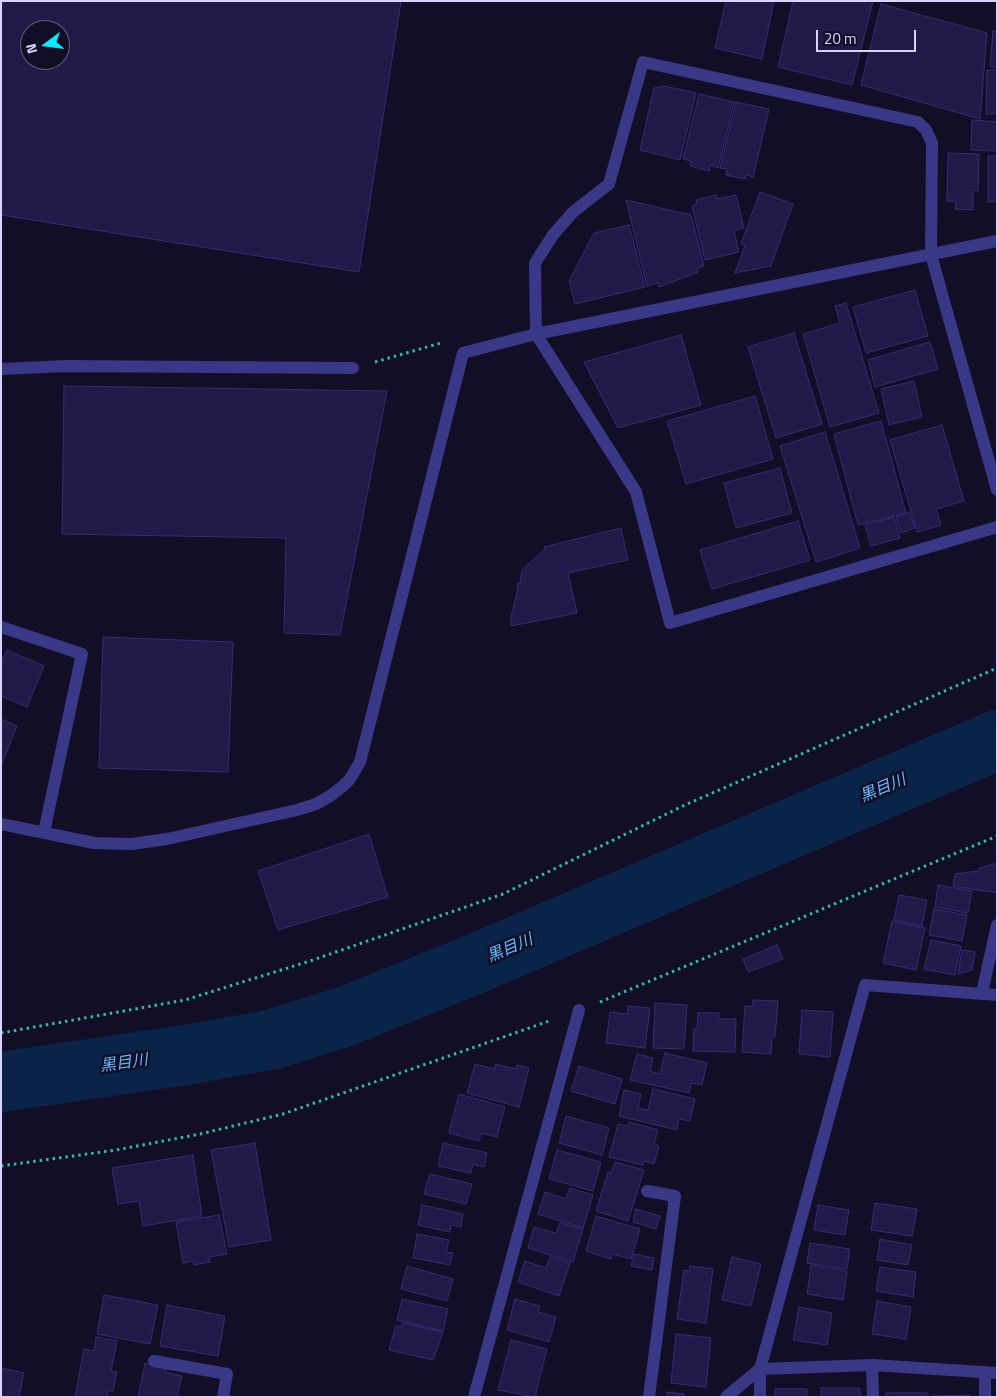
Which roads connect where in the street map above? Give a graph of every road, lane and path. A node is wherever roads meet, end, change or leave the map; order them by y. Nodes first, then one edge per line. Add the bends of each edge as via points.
1 (997, 241) edge
2 (931, 255) junction
3 (536, 334) junction
4 (463, 354) junction
5 (353, 368) joint
6 (1, 370) edge
7 (997, 490) edge
8 (997, 528) edge
9 (1, 627) edge
10 (997, 668) edge
11 (1, 824) edge
12 (44, 832) junction
13 (997, 836) edge
14 (997, 925) edge
15 (982, 993) junction
16 (997, 995) edge
17 (579, 1010) junction
18 (1, 1032) edge
19 (1, 1166) edge
20 (647, 1191) dead end
21 (154, 1362) dead end
22 (872, 1365) junction
23 (760, 1368) junction
24 (991, 1373) edge
25 (223, 1397) edge
26 (474, 1397) edge
27 (649, 1397) edge
28 (726, 1397) edge
29 (760, 1397) edge
30 (873, 1397) edge
31 (985, 1397) edge

1 - 2 street
2 - 3 street
2 - 3 street via 932,143 918,122 643,62 609,184 573,212 535,263
2 - 7 street
3 - 4 street
3 - 8 street via 636,492 670,623
4 - 5 path via 450,336 444,343
4 - 12 street via 360,762 350,779 316,804 167,839 132,844 94,843
5 - 6 street via 65,366
9 - 12 street via 82,654
10 - 18 path via 685,805 503,894 310,961 185,1000
11 - 12 street
13 - 17 path
14 - 15 street
15 - 16 street
15 - 23 street via 865,985
17 - 19 path via 283,1114 116,1150
17 - 26 street
20 - 27 street via 675,1196
21 - 25 street via 227,1374
22 - 23 street
22 - 24 street
22 - 30 street
23 - 28 street
23 - 29 street
24 - 31 street

